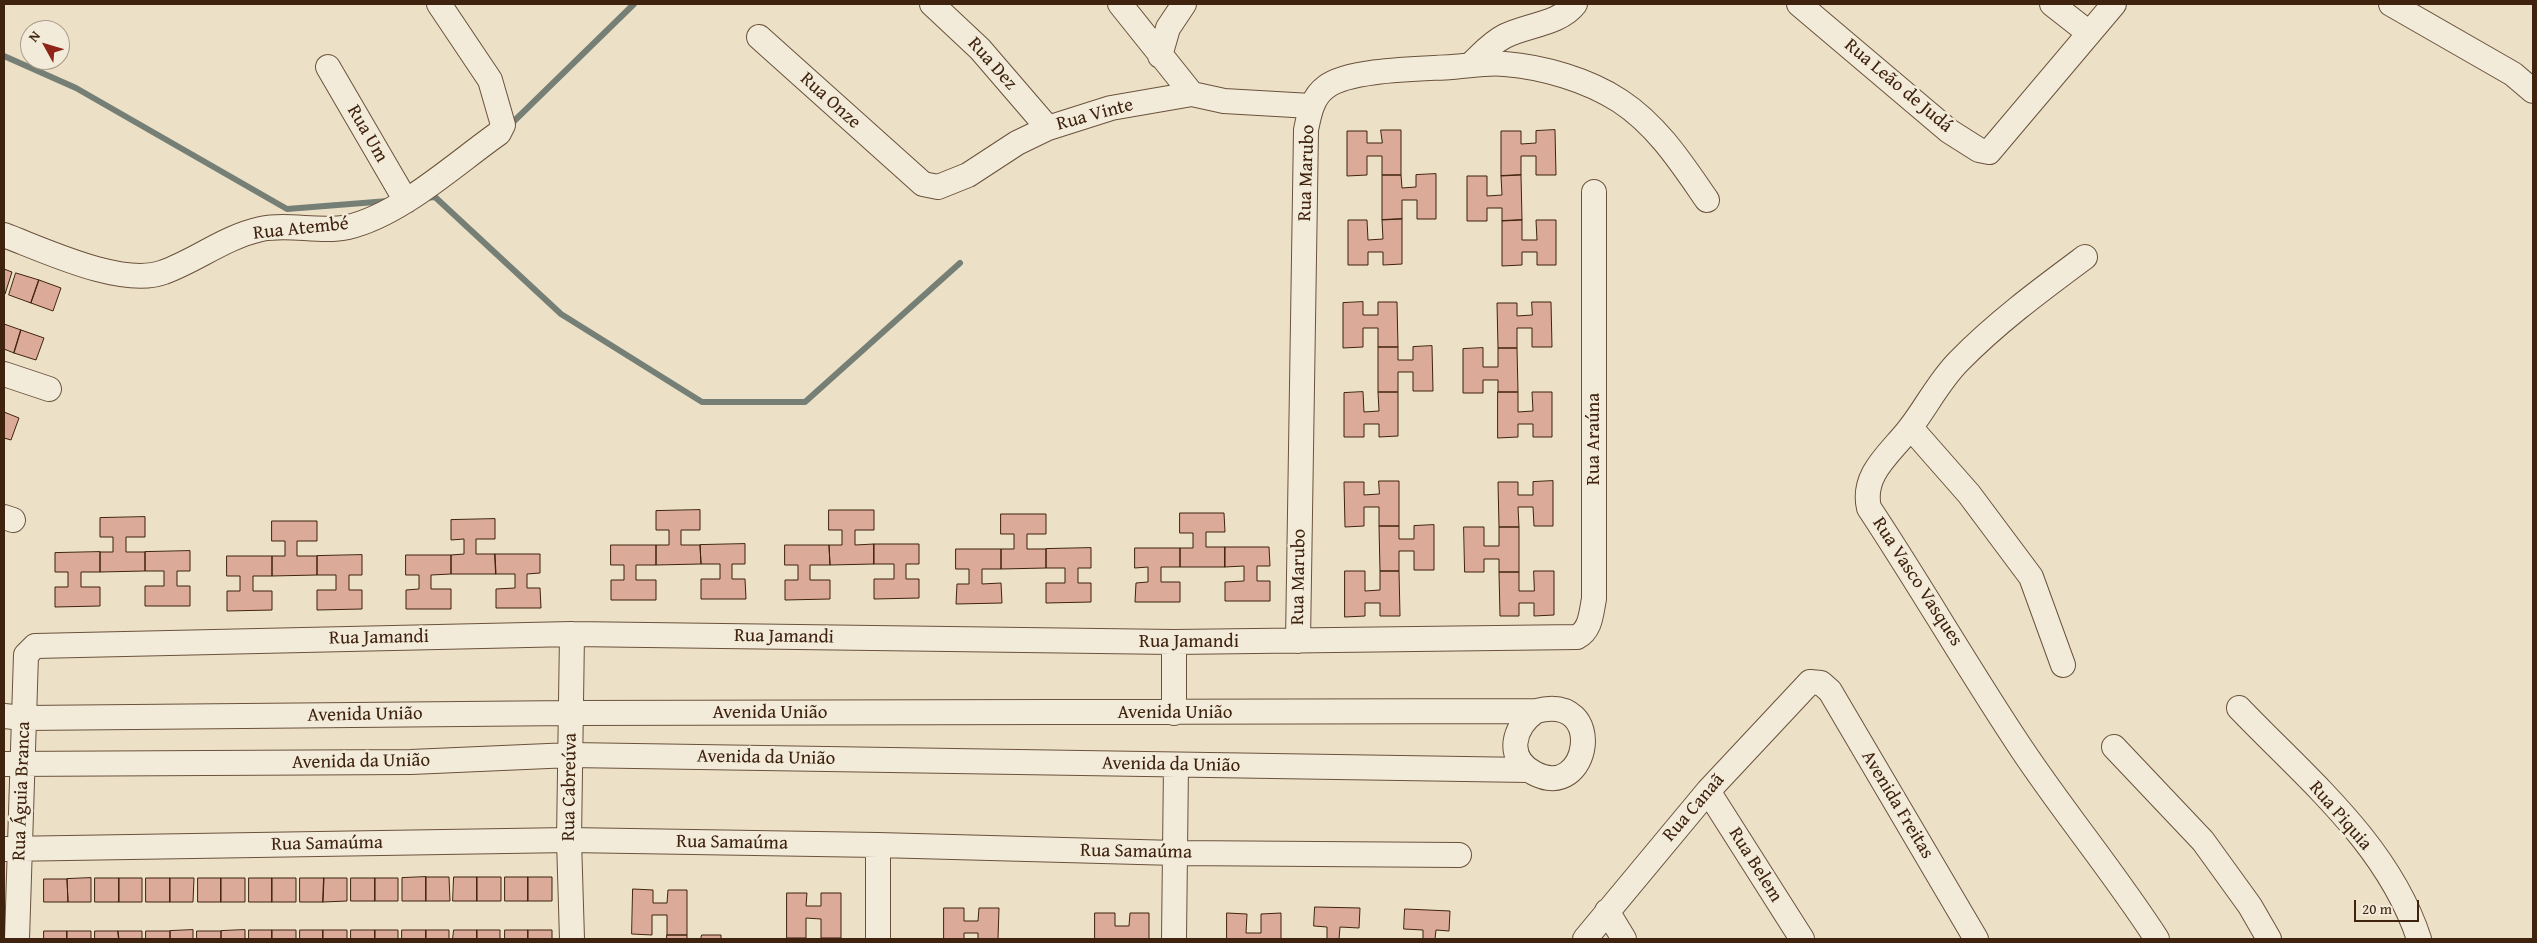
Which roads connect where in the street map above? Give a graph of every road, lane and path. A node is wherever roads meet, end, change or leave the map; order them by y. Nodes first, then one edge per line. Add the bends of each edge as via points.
1 (439, 4) edge
2 (932, 4) edge
3 (1120, 4) edge
4 (1184, 4) edge
5 (1575, 4) edge
6 (1799, 4) edge
7 (2052, 4) edge
8 (2114, 4) edge
9 (2391, 4) edge
10 (2089, 34) junction
11 (760, 37) dead end
12 (1160, 56) junction
13 (1470, 66) junction
14 (328, 67) dead end
15 (2533, 91) edge
16 (1192, 94) junction
17 (1311, 106) junction
18 (1048, 128) junction
19 (901, 164) joint
20 (1594, 192) dead end
21 (1707, 200) dead end
22 (406, 201) junction
23 (4, 235) edge
24 (2085, 257) dead end
25 (4, 374) edge
26 (49, 388) dead end
27 (1911, 428) junction
28 (572, 634) junction
29 (1534, 636) joint
30 (1298, 641) junction
31 (1174, 642) junction
32 (35, 646) joint
33 (2063, 665) dead end
34 (1810, 682) joint
35 (2239, 708) dead end
36 (1536, 711) junction
37 (1174, 713) junction
38 (572, 714) junction
39 (14, 717) edge
40 (2114, 747) dead end
41 (571, 755) junction
42 (14, 765) edge
43 (1176, 765) junction
44 (1528, 770) junction
45 (1708, 791) junction
46 (569, 840) junction
47 (878, 845) junction
48 (12, 849) edge
49 (1176, 853) junction
50 (1459, 856) dead end
51 (1607, 911) junction
52 (17, 939) edge
53 (572, 939) edge
54 (878, 939) edge
55 (1174, 939) edge
56 (1585, 939) edge
57 (1624, 939) edge
58 (1802, 939) edge
59 (1976, 939) edge
60 (2156, 939) edge
61 (2269, 939) edge
62 (2419, 939) edge

1 - 22 street, Rua Atembé via 490,80 503,125 499,134
2 - 18 street, Rua Dez via 980,49
3 - 12 street
4 - 12 street via 1168,28
5 - 13 street via 1559,16 1490,45
6 - 10 street, Rua Leão de Judá via 1949,131 1978,150 1989,152
7 - 10 street
8 - 10 street
9 - 15 street via 2513,74
11 - 19 street, Rua Onze
12 - 16 street
13 - 17 street, Rua Marubo via 1373,73 1335,80 1324,88
13 - 21 street, Rua Marubo via 1504,63 1542,70 1593,87 1620,101 1654,128
14 - 22 street, Rua Um
16 - 17 street, Rua Vinte via 1224,101
16 - 18 street, Rua Vinte via 1111,108
17 - 30 street, Rua Marubo via 1306,130
18 - 19 street, Rua Vinte via 1017,143 968,175 938,187 923,184
20 - 29 street, Rua Araúna via 1594,599 1589,623 1581,635
22 - 23 street, Rua Atembé via 347,227 262,229 234,238 162,273 132,276 98,270
24 - 27 street, Rua Vasco Vasques via 2032,296 1959,361
25 - 26 street
27 - 33 street via 1969,494 2031,577
27 - 60 street, Rua Vasco Vasques via 1871,476 1866,496 1869,508 2005,724
28 - 31 street, Rua Jamandi
28 - 32 street, Rua Jamandi
28 - 38 street, Rua Cabreúva
29 - 30 street, Rua Jamandi
30 - 31 street, Rua Jamandi
31 - 37 street
32 - 39 street, Rua Águia Branca via 26,655
34 - 45 street, Rua Canaã
34 - 59 street, Avenida Freitas via 1821,683 1830,691
35 - 62 street, Rua Piquia via 2354,826 2389,875 2411,916
36 - 37 street, Avenida União
36 - 44 street via 1519,727 1515,739 1520,761
36 - 44 street, Avenida da União via 1547,708 1570,714 1578,723 1584,743 1583,754 1578,764 1565,774 1549,778
37 - 38 street, Avenida União
38 - 39 street, Avenida União
38 - 41 street, Rua Cabreúva
39 - 42 street, Rua Águia Branca
40 - 61 street via 2203,840
41 - 42 street, Avenida da União via 411,762
41 - 43 street, Avenida da União
41 - 46 street, Rua Cabreúva
42 - 48 street, Rua Águia Branca
43 - 44 street, Avenida da União
43 - 49 street
45 - 51 street, Rua Canaã
45 - 58 street, Rua Belem
46 - 47 street, Rua Samaúma
46 - 48 street, Rua Samaúma
46 - 53 street, Rua Cabreúva
47 - 49 street, Rua Samaúma
47 - 54 street
48 - 52 street, Rua Águia Branca
49 - 50 street, Rua Samaúma
49 - 55 street
51 - 56 street, Rua Canaã
51 - 57 street

